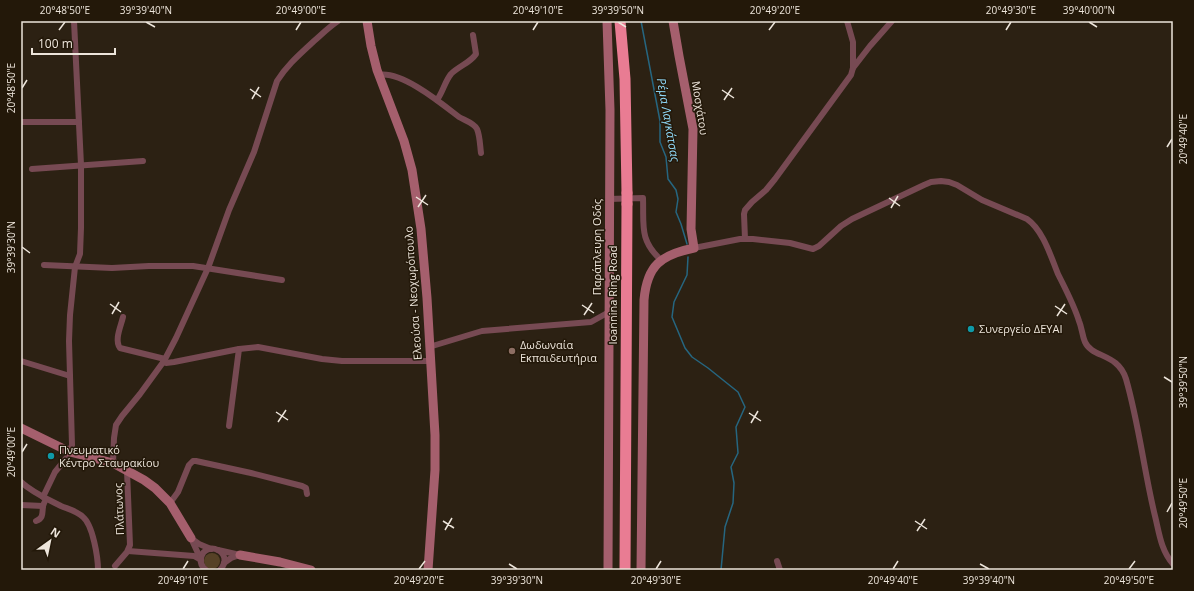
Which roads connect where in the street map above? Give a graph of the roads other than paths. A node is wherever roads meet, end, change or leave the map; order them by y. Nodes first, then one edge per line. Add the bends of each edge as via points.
1 (74, 21) edge
2 (338, 21) edge
3 (367, 21) edge
4 (607, 21) edge
5 (620, 21) edge
6 (673, 21) edge
7 (847, 21) edge
8 (892, 21) edge
9 (332, 23) edge
10 (473, 34) dead end
11 (854, 68) junction
12 (378, 75) junction
13 (437, 100) junction
14 (21, 122) edge
15 (79, 122) junction
16 (481, 153) dead end
17 (143, 162) dead end
18 (81, 166) junction
19 (32, 169) dead end
20 (609, 199) junction
21 (744, 239) junction
22 (694, 248) junction
23 (662, 260) junction
24 (44, 265) dead end
25 (75, 267) junction
26 (208, 268) junction
27 (282, 280) dead end
28 (609, 312) junction
29 (123, 317) dead end
30 (429, 347) junction
31 (239, 349) junction
32 (164, 360) junction
33 (21, 361) edge
34 (430, 361) junction
35 (70, 376) junction
36 (229, 426) dead end
37 (21, 428) edge
38 (70, 452) junction
39 (113, 463) junction
40 (127, 470) junction
41 (21, 482) edge
42 (307, 494) dead end
43 (45, 498) junction
44 (170, 503) junction
45 (21, 505) edge
46 (43, 506) junction
47 (36, 521) dead end
48 (191, 538) junction
49 (211, 549) junction
50 (218, 550) junction
51 (128, 551) junction
52 (240, 555) junction
53 (201, 560) junction
54 (777, 561) dead end
55 (224, 563) junction
56 (1173, 564) edge
57 (115, 566) dead end
58 (204, 569) edge
59 (98, 570) edge
60 (220, 570) edge
61 (311, 570) edge
62 (428, 570) edge
63 (608, 570) edge
64 (625, 570) edge
65 (641, 570) edge
66 (780, 570) edge

1 - 15 street
2 - 9 street
3 - 12 street, Ελεούσα - Νεοχωρόπουλο
4 - 20 street, Παράπλευρη Οδός
5 - 64 highway, Ioannina Ring Road via 626,86
6 - 22 street, Μοσχάτου via 693,129 691,230
7 - 11 street via 853,42
8 - 11 street
9 - 26 street via 291,62 277,82 254,152
10 - 13 street via 476,54 472,60 450,75
11 - 21 street via 780,173 747,207 744,214
12 - 13 street via 394,76 425,91
12 - 30 street, Ελεούσα - Νεοχωρόπουλο via 404,141 415,183 423,248
13 - 16 street via 476,128
14 - 15 street
15 - 18 street
17 - 18 street
18 - 19 street
18 - 25 street via 80,254
20 - 23 street via 643,198 645,237 650,248
20 - 28 street, Παράπλευρη Οδός
21 - 22 street
21 - 56 street via 784,242 815,248 852,219 938,181 953,183 982,200 1030,220 1048,250 1077,315 1085,343 1091,350 1116,363 1125,376 1163,549
22 - 23 street via 674,253
23 - 65 street via 654,266 648,277 644,300
24 - 25 street
25 - 26 street via 186,265
25 - 35 street via 70,315
26 - 27 street
26 - 32 street
28 - 30 street via 591,322 482,331
28 - 63 street, Παράπλευρη Οδός
29 - 32 street via 118,340 120,348
30 - 34 street, Ελεούσα - Νεοχωρόπουλο
31 - 32 street via 168,363
31 - 34 street via 258,347 342,361
31 - 36 street
32 - 39 street via 116,425
33 - 35 street
34 - 62 street, Ελεούσα - Νεοχωρόπουλο via 436,448
35 - 38 street
37 - 38 street
38 - 39 street
38 - 43 street via 55,472
39 - 40 street
40 - 44 street via 155,488
40 - 51 street, Πλάτωνος via 130,540
41 - 43 street
42 - 44 street via 306,488 302,486 196,460 189,465 176,496
43 - 46 street
43 - 59 street via 86,520 95,544
44 - 48 street
45 - 46 street
46 - 47 street via 42,517
48 - 49 street
48 - 53 street
49 - 50 street
49 - 53 street via 204,553
50 - 52 street
50 - 55 street via 224,556
51 - 53 street via 194,556
51 - 57 street, Πλάτωνος
52 - 55 street
52 - 61 street
53 - 58 street
54 - 66 street
55 - 60 street

